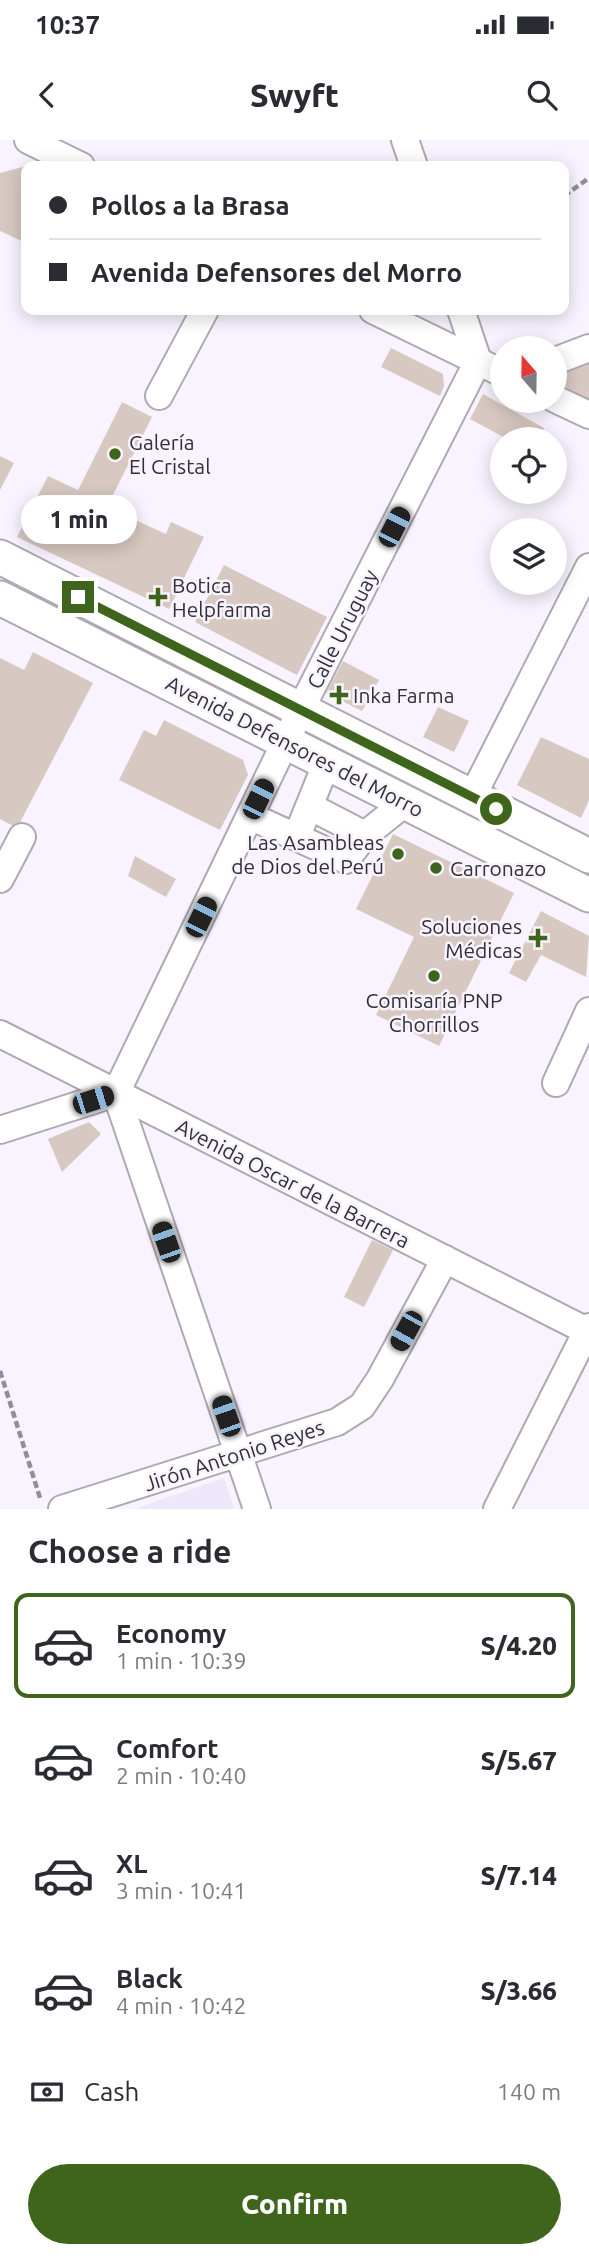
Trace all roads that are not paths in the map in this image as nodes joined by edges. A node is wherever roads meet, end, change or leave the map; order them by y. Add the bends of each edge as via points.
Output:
1 (28, 140) edge
2 (405, 140) edge
3 (71, 161) edge
4 (412, 161) edge
5 (202, 315) edge
6 (383, 315) edge
7 (463, 315) edge
8 (589, 348) edge
9 (567, 356) edge
10 (478, 361) junction
11 (490, 367) edge
12 (159, 396) dead end
13 (567, 404) edge
14 (589, 415) edge
15 (0, 557) edge
16 (589, 568) edge
17 (0, 598) edge
18 (301, 710) junction
19 (286, 742) junction
20 (327, 762) junction
21 (472, 797) junction
22 (406, 802) junction
23 (311, 807) junction
24 (250, 816) junction
25 (365, 835) junction
26 (297, 836) junction
27 (22, 837) dead end
28 (589, 856) edge
29 (0, 879) edge
30 (589, 895) edge
31 (589, 1011) edge
32 (0, 1034) edge
33 (556, 1083) dead end
34 (116, 1093) junction
35 (0, 1130) edge
36 (445, 1259) junction
37 (588, 1329) edge
38 (239, 1454) junction
39 (62, 1509) edge
40 (257, 1509) edge
41 (496, 1509) edge

1 - 3 street
2 - 4 street
5 - 12 street
6 - 10 street
7 - 10 street
8 - 9 street
10 - 11 street
10 - 18 street, Calle Uruguay
13 - 14 street
15 - 18 main road, Avenida Defensores del Morro
16 - 21 street
17 - 19 main road, Avenida Defensores del Morro
18 - 19 street, Calle Uruguay
18 - 21 main road, Avenida Defensores del Morro
19 - 20 main road, Avenida Defensores del Morro
19 - 24 street, Calle Uruguay
20 - 22 main road, Avenida Defensores del Morro
20 - 23 street
21 - 28 main road, Avenida Defensores del Morro
22 - 25 street
22 - 30 main road, Avenida Defensores del Morro
23 - 25 street
23 - 26 street
24 - 26 street
24 - 34 street, Calle Uruguay
25 - 26 street via 346,860
27 - 29 street
31 - 33 street
32 - 34 street, Avenida Oscar de la Barrera
34 - 35 street
34 - 36 street, Avenida Oscar de la Barrera
34 - 38 street
36 - 37 street, Avenida Oscar de la Barrera
36 - 38 street, Jirón Antonio Reyes via 362,1406 337,1422
37 - 41 street
38 - 39 street, Jirón Antonio Reyes
38 - 40 street

